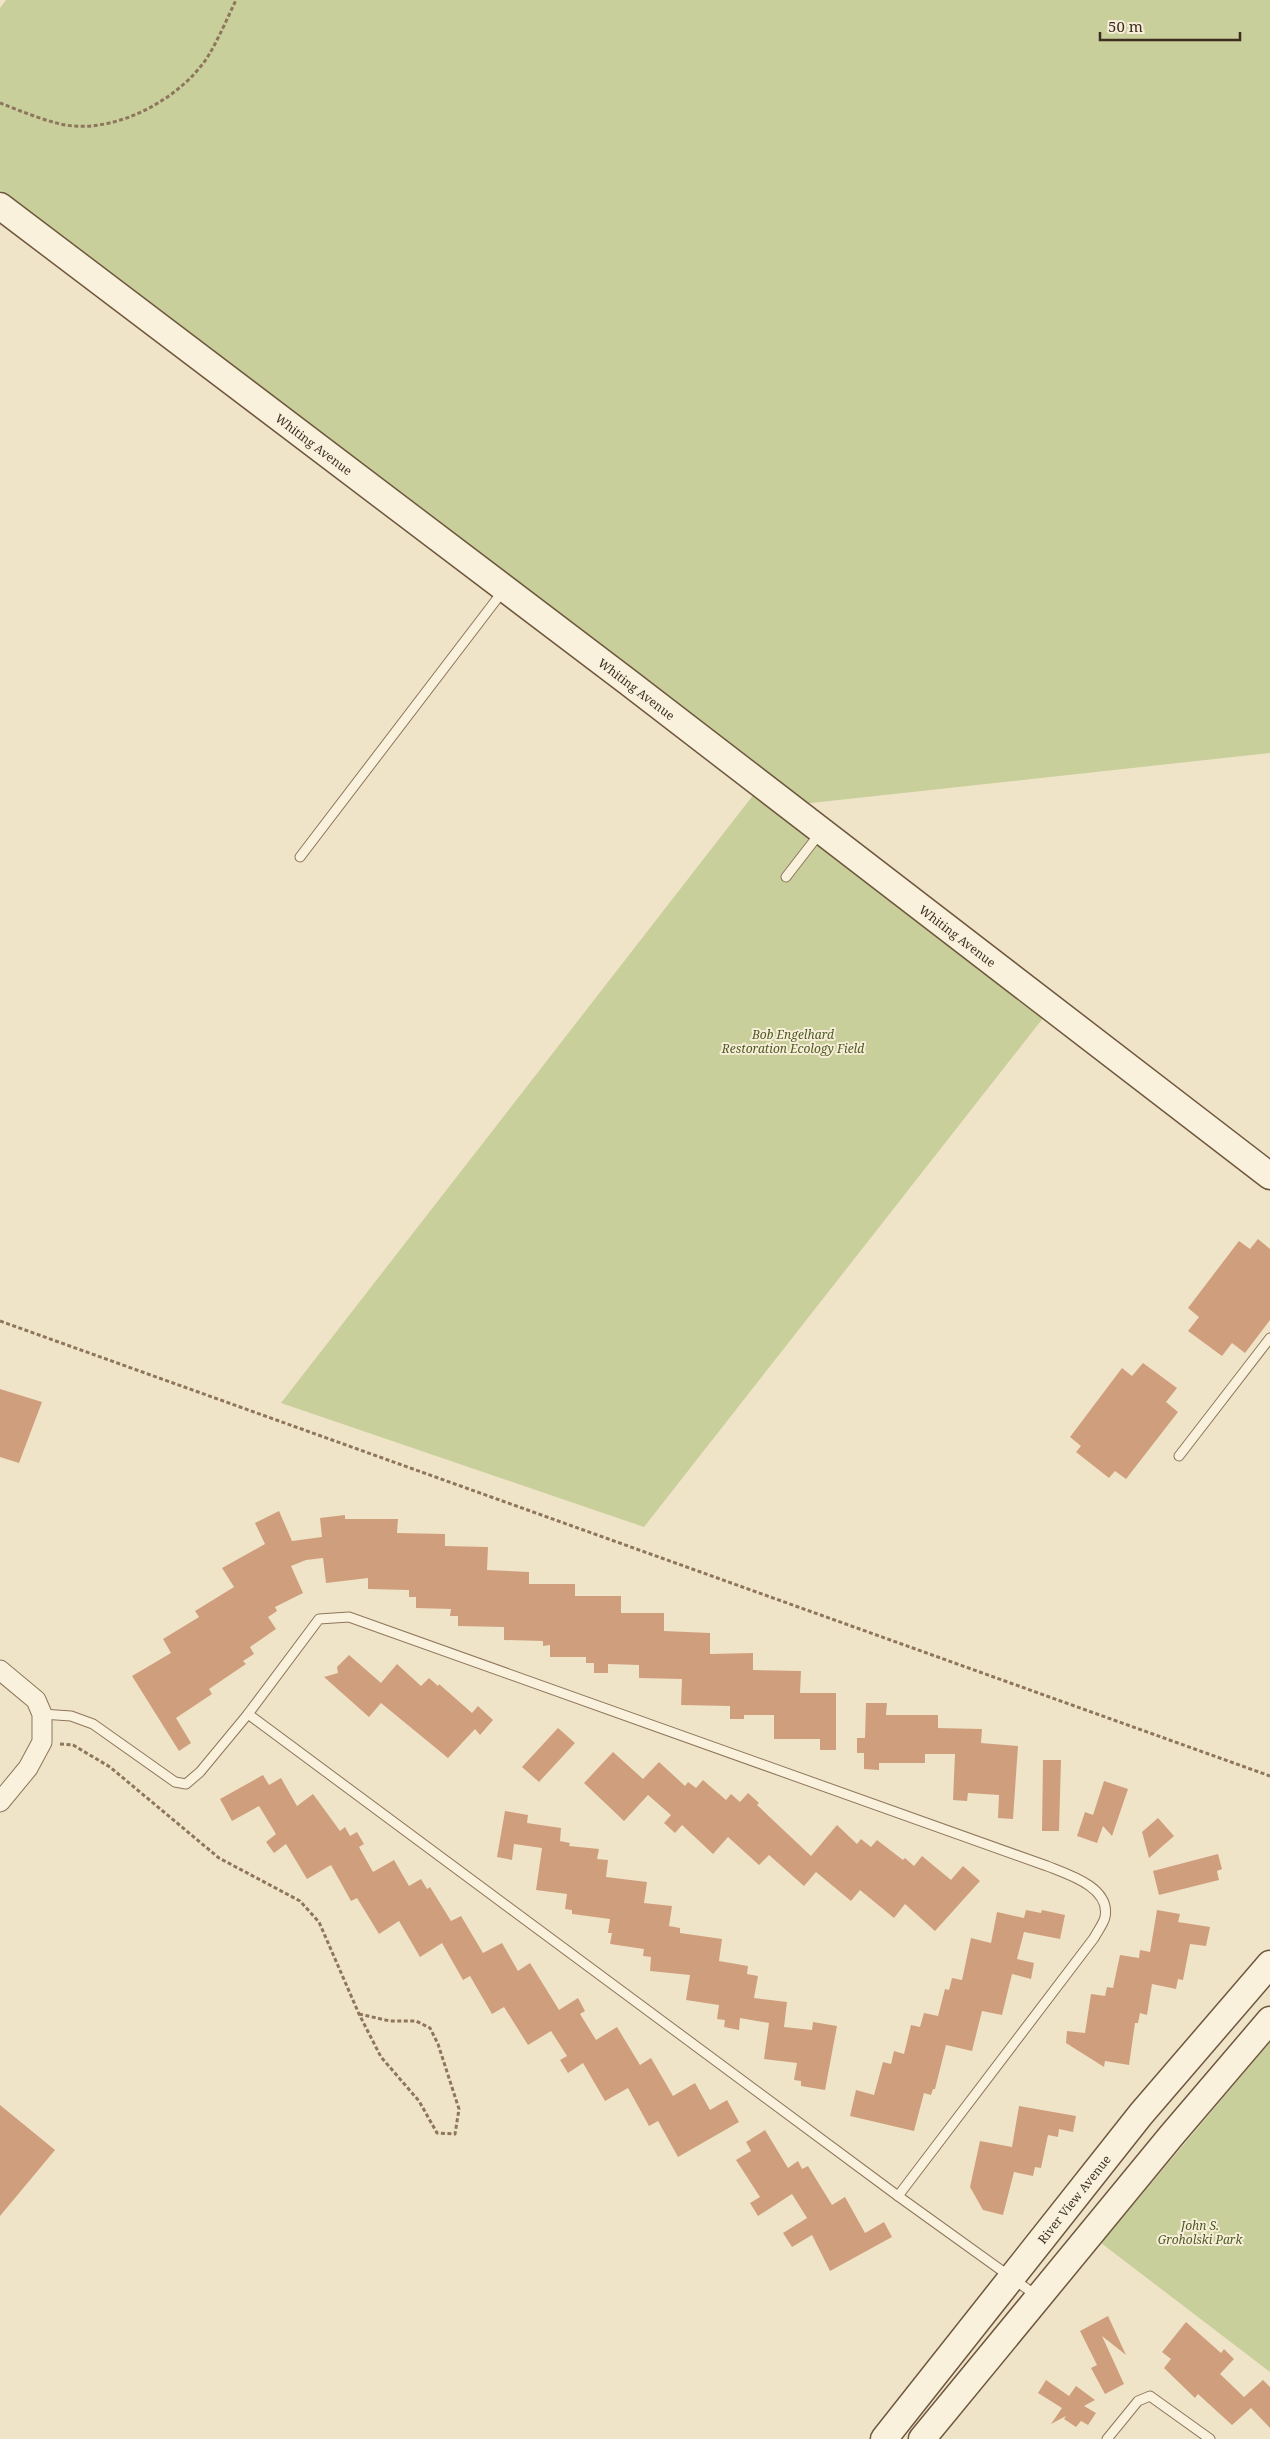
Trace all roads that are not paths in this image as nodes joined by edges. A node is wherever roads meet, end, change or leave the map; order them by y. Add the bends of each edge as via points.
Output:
1 (0, 206) edge
2 (505, 589) junction
3 (822, 831) junction
4 (300, 857) dead end
5 (786, 877) dead end
6 (1270, 1176) edge
7 (1270, 1338) edge
8 (1179, 1456) dead end
9 (0, 1670) edge
10 (42, 1714) junction
11 (248, 1714) junction
12 (0, 1802) edge
13 (1270, 1964) edge
14 (1270, 2020) edge
15 (898, 2196) junction
16 (1010, 2278) junction
17 (1039, 2297) junction
18 (884, 2439) edge
19 (922, 2439) edge
20 (1107, 2439) edge
21 (1210, 2439) edge

1 - 2 street, Whiting Avenue
2 - 3 street, Whiting Avenue
2 - 4 lane
3 - 5 lane
3 - 6 street, Whiting Avenue
7 - 8 lane
9 - 10 street via 36,1700
10 - 11 lane via 71,1716 93,1724 175,1782 186,1784 200,1772
10 - 12 street via 42,1742 28,1768
11 - 15 lane
11 - 15 lane via 319,1619 349,1617 1087,1882 1102,1899 1106,1916 1094,1938
13 - 16 street, River View Avenue via 1141,2114
14 - 17 street
15 - 16 lane
16 - 17 lane
16 - 18 street, River View Avenue
17 - 19 street
20 - 21 lane via 1138,2401 1150,2396

